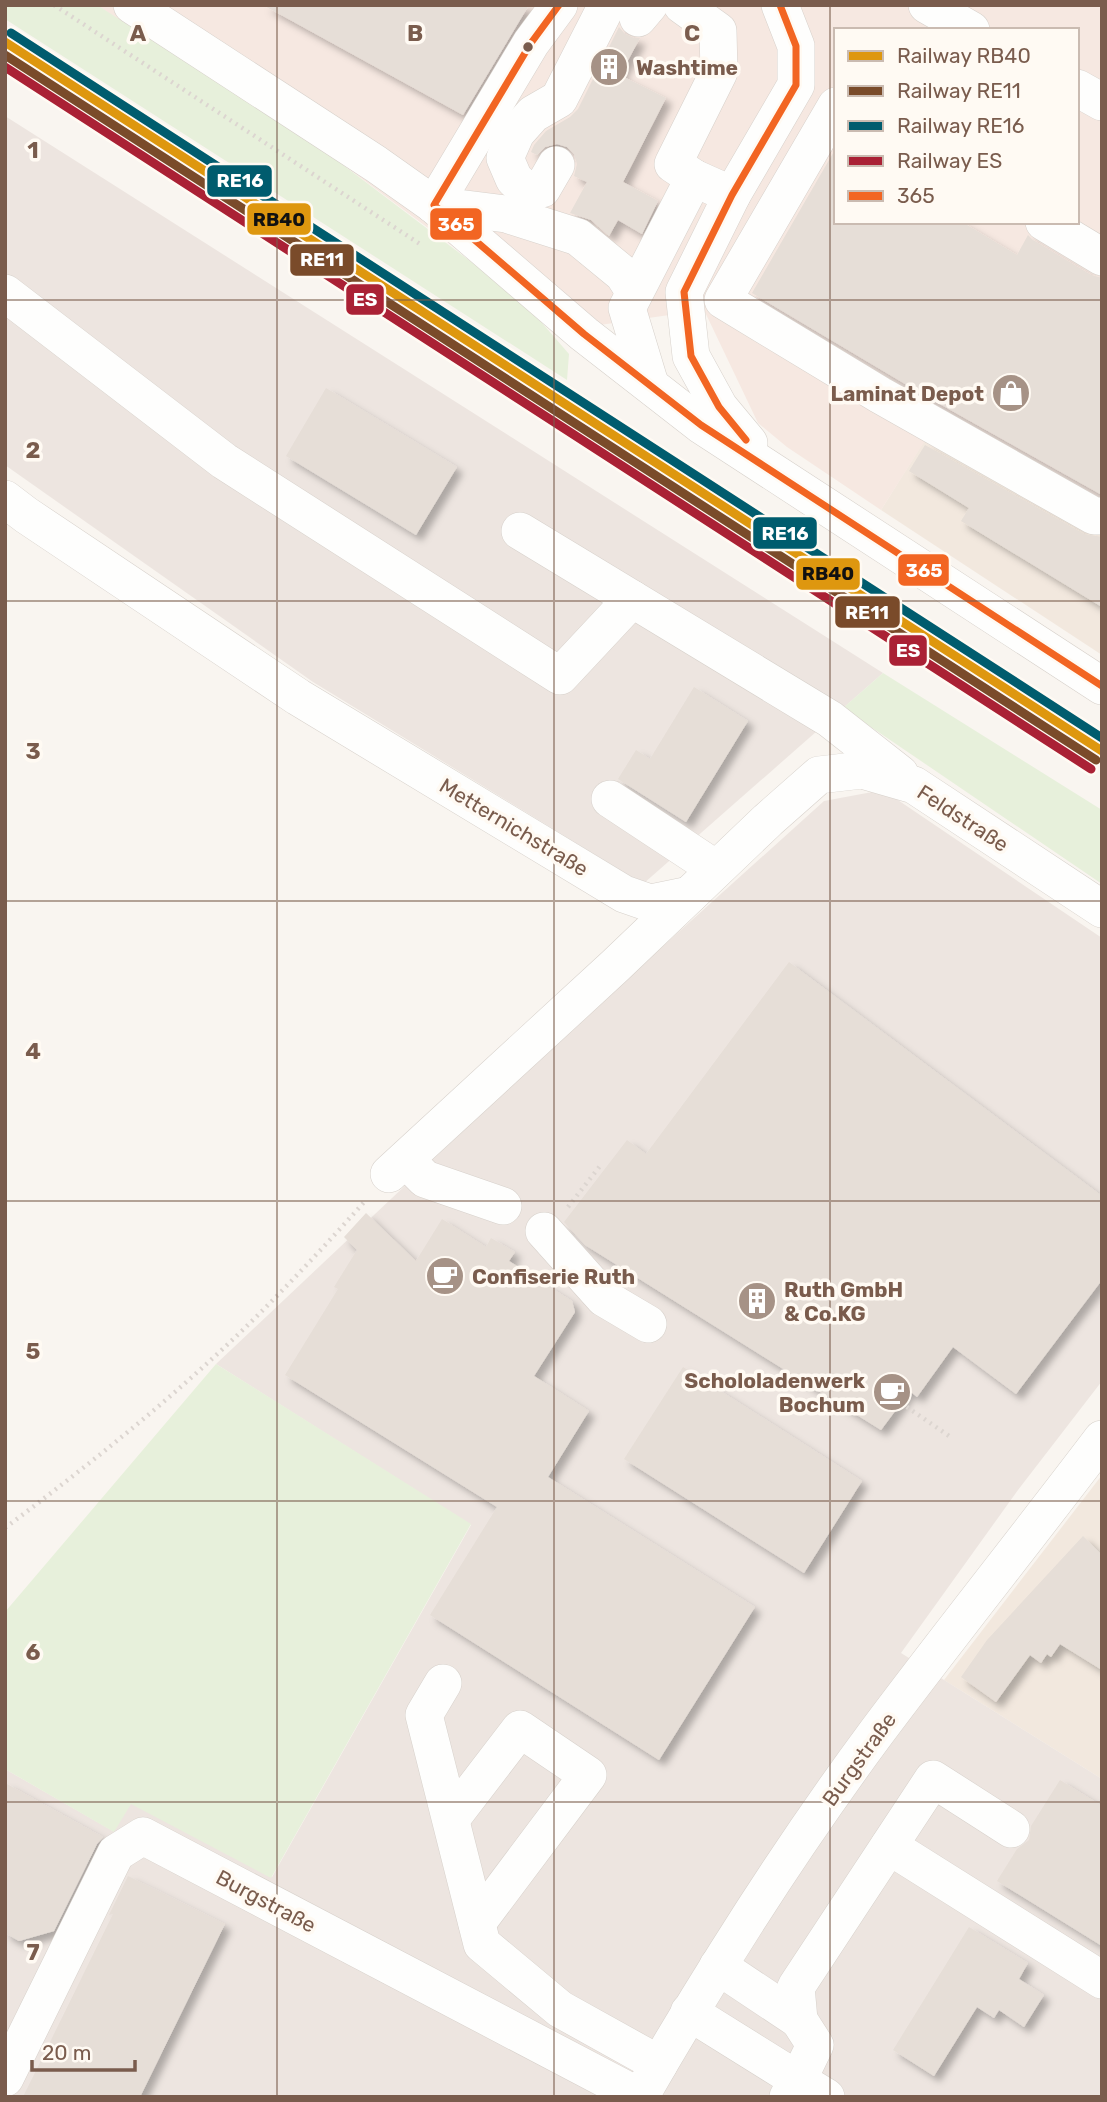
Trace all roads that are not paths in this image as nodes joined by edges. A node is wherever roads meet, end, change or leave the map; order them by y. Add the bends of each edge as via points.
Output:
1 (132, 5) edge
2 (559, 5) edge
3 (682, 5) edge
4 (780, 5) edge
5 (927, 5) edge
6 (631, 10) edge
7 (967, 28) edge
8 (1079, 89) edge
9 (1102, 102) edge
10 (834, 109) edge
11 (556, 165) dead end
12 (694, 178) junction
13 (732, 195) junction
14 (434, 205) junction
15 (1047, 224) edge
16 (1102, 257) edge
17 (641, 278) junction
18 (5, 293) edge
19 (674, 302) junction
20 (633, 331) junction
21 (584, 334) junction
22 (650, 384) junction
23 (772, 471) junction
24 (5, 499) edge
25 (1102, 516) edge
26 (520, 531) dead end
27 (632, 599) junction
28 (1102, 687) edge
29 (914, 785) junction
30 (610, 799) dead end
31 (716, 869) junction
32 (689, 895) junction
33 (1102, 909) edge
34 (503, 1206) dead end
35 (544, 1231) dead end
36 (648, 1324) dead end
37 (1096, 1457) edge
38 (443, 1683) dead end
39 (451, 1819) junction
40 (1011, 1829) dead end
41 (889, 1846) junction
42 (477, 1923) junction
43 (718, 1966) junction
44 (1102, 1980) edge
45 (690, 2012) junction
46 (799, 2020) junction
47 (659, 2064) junction
48 (5, 2078) edge
49 (804, 2091) edge
50 (640, 2097) edge

1 - 14 street
2 - 14 street via 531,43
3 - 12 street via 718,31 719,72 673,164
4 - 13 street via 796,46 796,85
5 - 7 street
6 - 11 street via 559,99 533,114 516,133 505,158 514,179 526,190 542,189
8 - 9 street
10 - 25 street via 723,300 880,395 1094,516
12 - 13 street
12 - 17 street
13 - 19 street
14 - 17 street via 506,214 578,237 623,274
14 - 21 street
15 - 16 street
17 - 19 street
17 - 20 street via 626,307
18 - 27 street via 224,461 560,676
19 - 20 street via 655,321
19 - 23 street via 691,356 719,407
20 - 21 street via 612,340
20 - 22 street
21 - 22 street
22 - 23 street via 701,425
23 - 28 street
24 - 32 street, Metternichstraße via 298,697 624,894 650,903
26 - 27 street
27 - 29 street via 830,719
29 - 31 street, Feldstraße via 862,769 819,775
29 - 33 street, Feldstraße
30 - 31 street
31 - 32 street, Feldstraße
32 - 34 street via 397,1167
35 - 36 street via 604,1298
37 - 43 street, Burgstraße via 876,1734
38 - 39 street via 425,1715
39 - 42 street
39 - 42 street via 520,1729 588,1774
40 - 41 street via 933,1779
41 - 44 street
41 - 46 street via 796,1987
42 - 47 street via 482,1944 560,2009
43 - 45 street, Burgstraße
43 - 46 street
45 - 47 street, Burgstraße
45 - 49 street
46 - 49 street via 815,2045
47 - 50 street, Burgstraße
48 - 50 street, Burgstraße via 116,1853 143,1836

